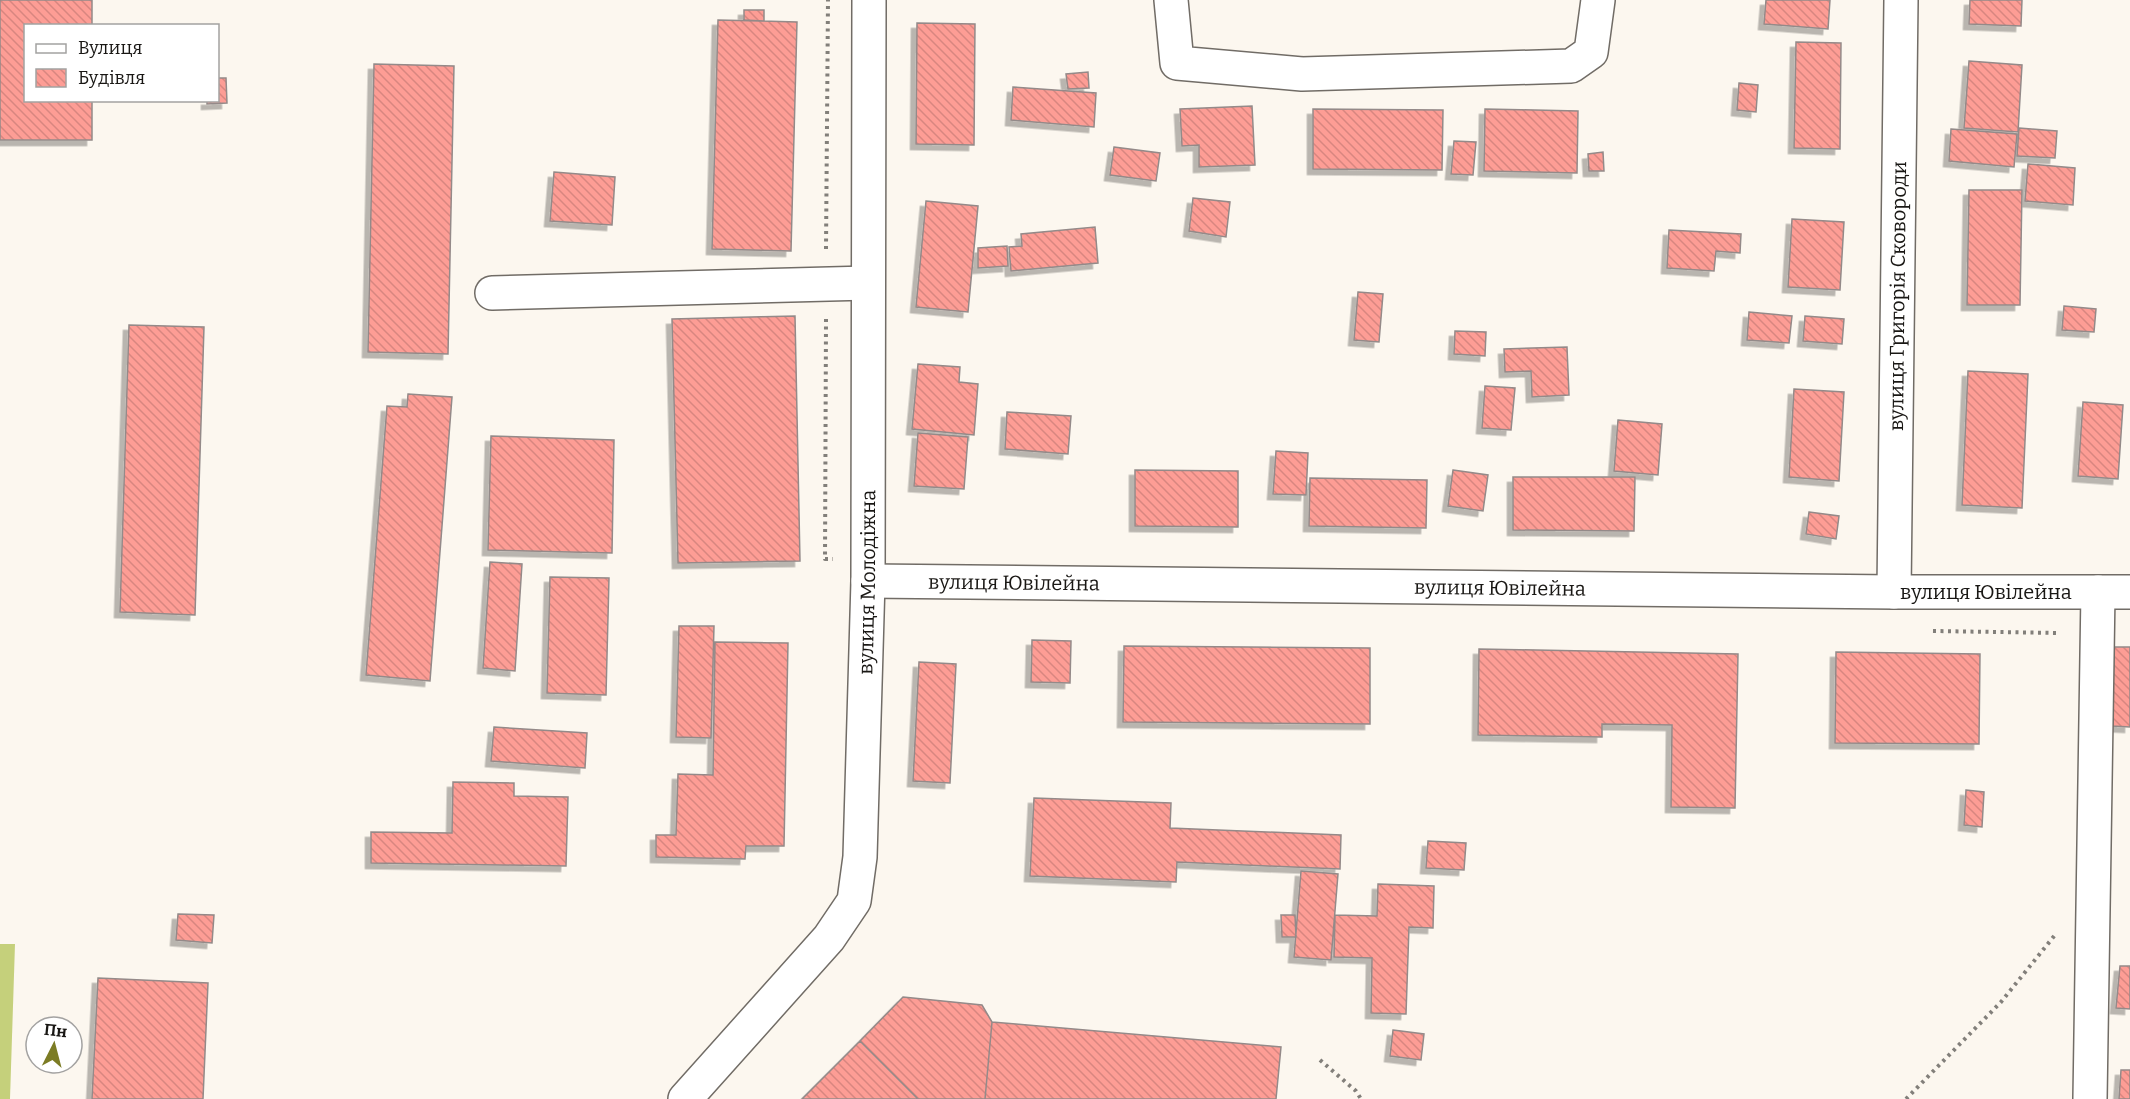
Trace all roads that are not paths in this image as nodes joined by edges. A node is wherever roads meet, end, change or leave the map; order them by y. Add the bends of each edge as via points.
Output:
1 (869, 0) edge
2 (1171, 0) edge
3 (1598, 0) edge
4 (1900, 0) edge
5 (868, 283) junction
6 (492, 293) dead end
7 (868, 570) junction
8 (1894, 592) junction
9 (2098, 592) junction
10 (2130, 592) edge
11 (685, 1099) edge
12 (2090, 1099) edge

1 - 5 street, вулиця Молодіжна
2 - 3 street via 1177,63 1302,74 1571,66 1591,52
4 - 8 street, вулиця Григорія Сковороди
5 - 6 street
5 - 7 street, вулиця Молодіжна
7 - 8 street, вулиця Ювілейна
7 - 11 street, вулиця Молодіжна via 860,857 854,901 829,938
8 - 9 street, вулиця Ювілейна
9 - 10 street, вулиця Ювілейна
9 - 12 street

